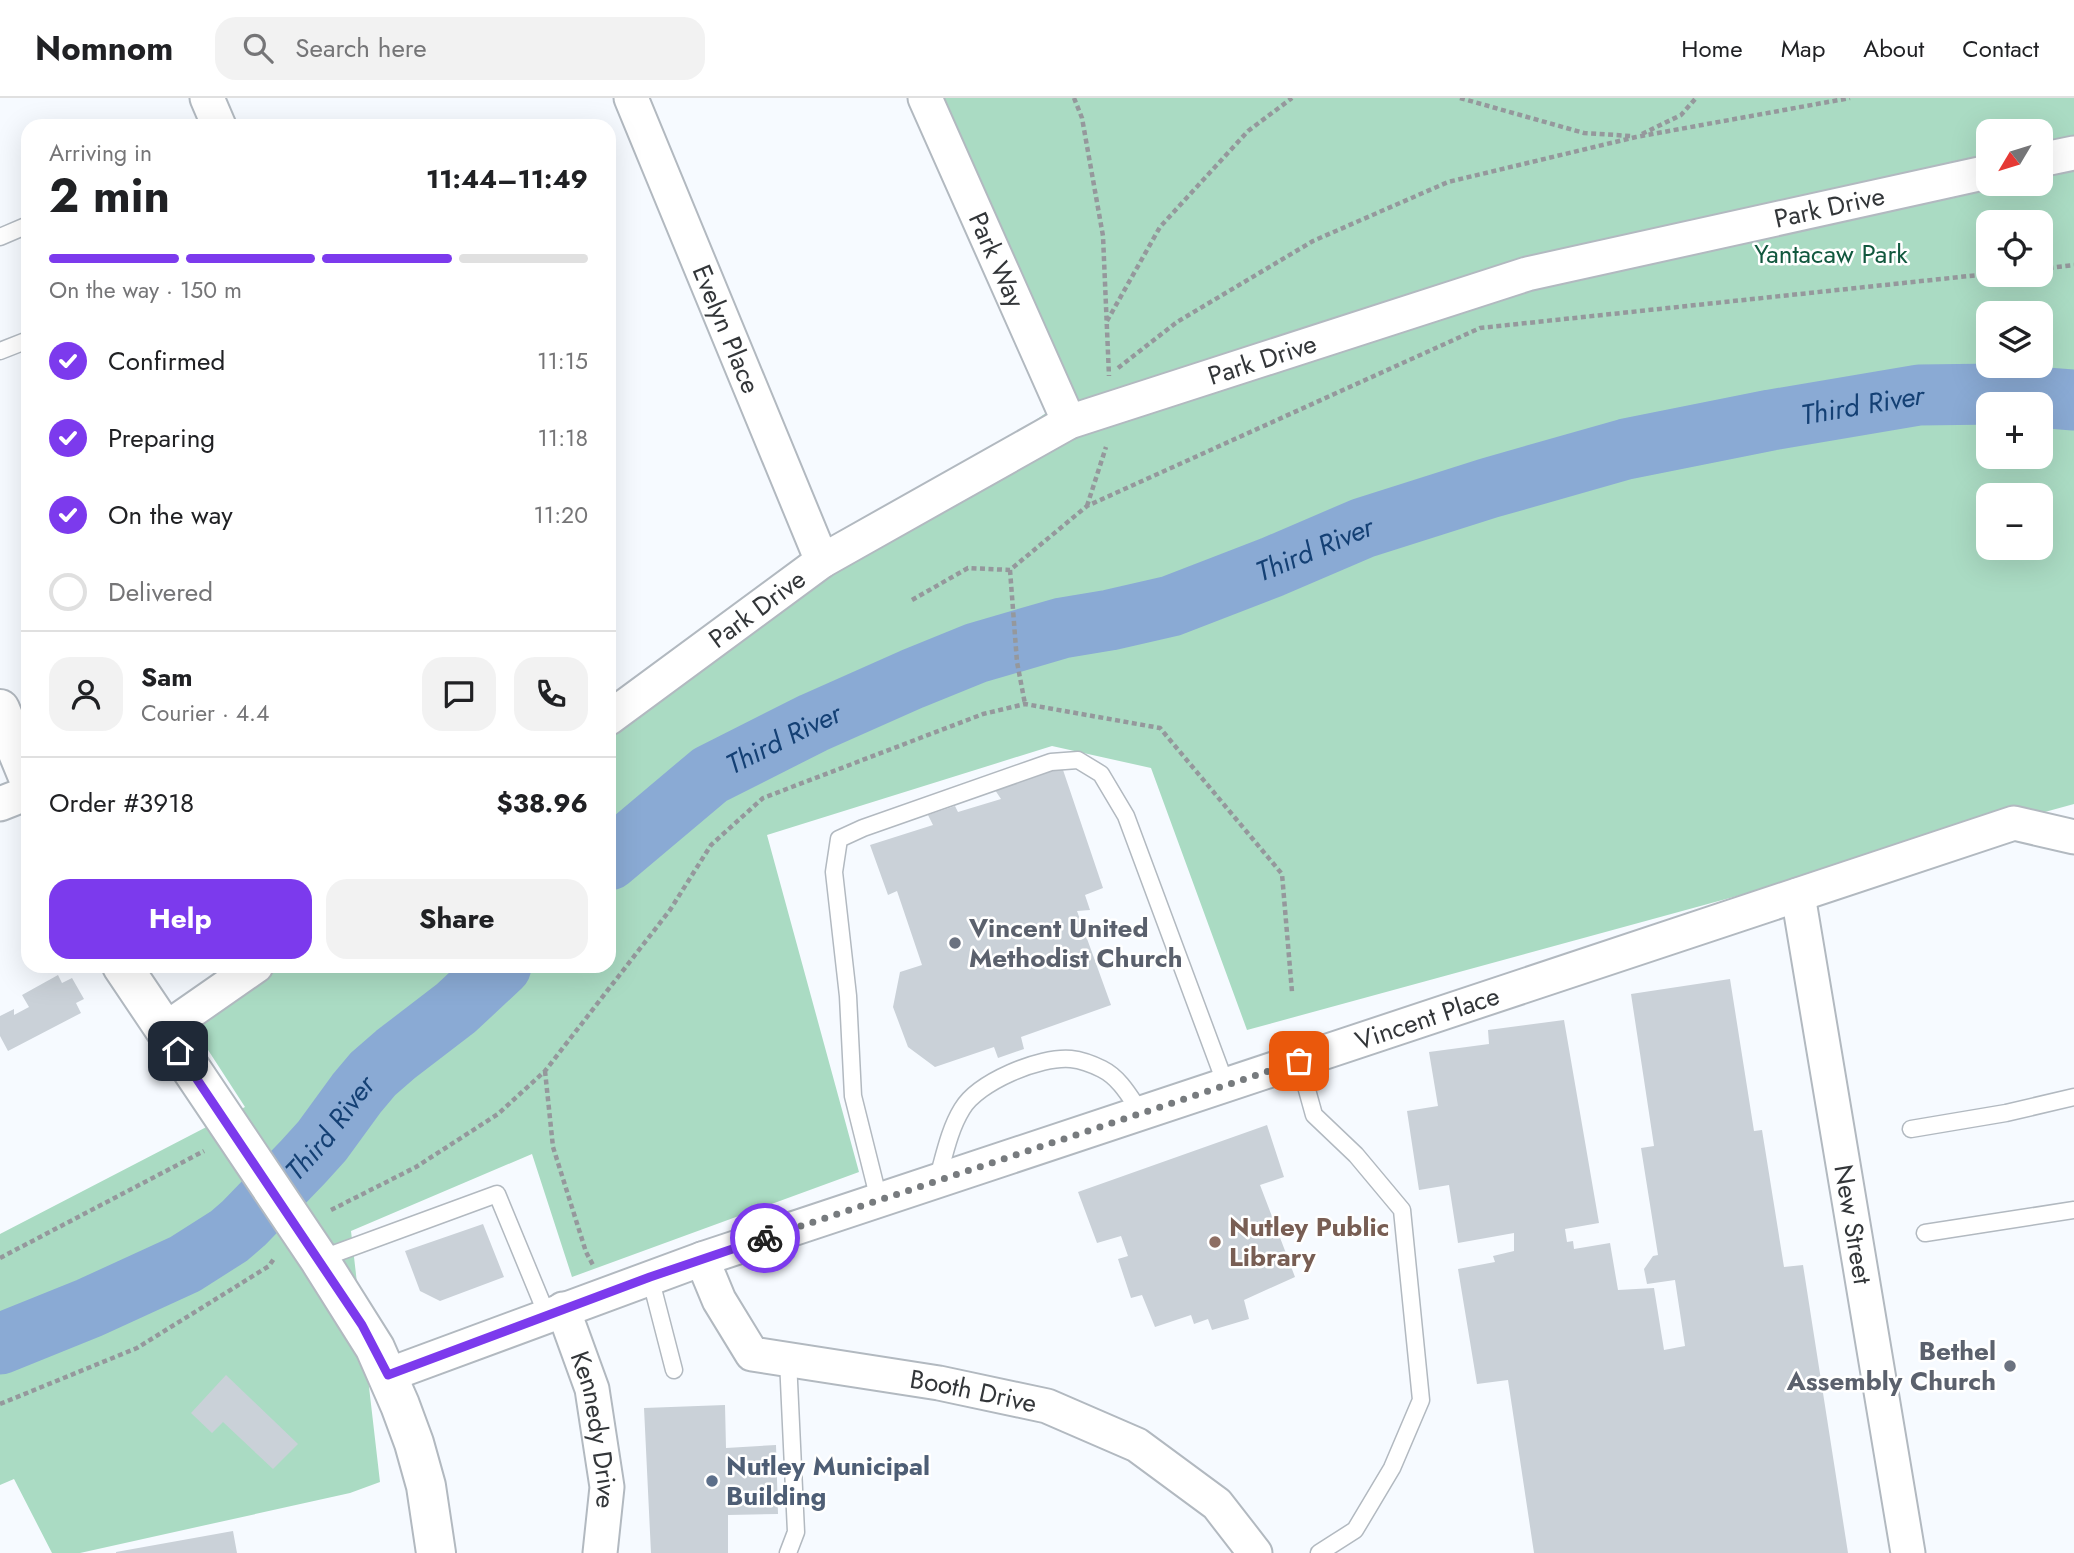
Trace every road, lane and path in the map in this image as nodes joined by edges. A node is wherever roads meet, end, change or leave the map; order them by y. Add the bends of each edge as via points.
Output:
1 (207, 98) edge
2 (631, 98) edge
3 (925, 98) edge
4 (1074, 98) edge
5 (1292, 98) edge
6 (1460, 98) edge
7 (1696, 98) edge
8 (1850, 98) edge
9 (216, 119) edge
10 (1636, 137) junction
11 (2074, 153) edge
12 (2053, 157) edge
13 (1976, 175) edge
14 (21, 228) edge
15 (0, 237) edge
16 (2074, 265) edge
17 (2053, 267) edge
18 (1976, 275) edge
19 (1107, 322) junction
20 (21, 343) edge
21 (0, 351) edge
22 (1109, 376) junction
23 (1110, 408) junction
24 (1069, 422) junction
25 (1087, 506) junction
26 (822, 561) junction
27 (1010, 570) junction
28 (912, 600) dead end
29 (1025, 704) junction
30 (0, 709) edge
31 (616, 713) edge
32 (21, 760) edge
33 (21, 796) edge
34 (0, 804) edge
35 (2074, 837) edge
36 (1798, 895) junction
37 (127, 973) edge
38 (247, 973) edge
39 (1292, 992) dead end
40 (164, 1030) junction
41 (1299, 1061) junction
42 (545, 1070) junction
43 (1226, 1085) junction
44 (2074, 1097) edge
45 (1141, 1113) junction
46 (1911, 1129) dead end
47 (245, 1150) junction
48 (937, 1181) junction
49 (879, 1200) junction
50 (2074, 1210) edge
51 (297, 1227) junction
52 (1925, 1233) dead end
53 (0, 1258) edge
54 (319, 1259) junction
55 (702, 1259) junction
56 (650, 1277) junction
57 (607, 1293) junction
58 (555, 1312) junction
59 (788, 1360) junction
60 (674, 1370) dead end
61 (388, 1375) junction
62 (0, 1404) edge
63 (436, 1553) edge
64 (600, 1553) edge
65 (788, 1553) edge
66 (1255, 1553) edge
67 (1319, 1553) edge
68 (1908, 1553) edge

1 - 9 street
2 - 26 street, Evelyn Place
3 - 24 street, Park Way
4 - 19 path via 1082,118 1103,236
5 - 19 path via 1248,131 1160,227
6 - 10 path via 1584,133
7 - 10 path via 1681,115
8 - 10 path
10 - 22 path via 1448,182 1313,241 1177,323
11 - 12 street
13 - 23 street, Park Drive via 1527,274
14 - 15 lane
16 - 17 path
18 - 25 path via 1480,328
19 - 22 path
20 - 21 lane
22 - 23 path
23 - 24 street, Park Drive
23 - 25 path via 1111,430
24 - 26 street, Park Drive
25 - 27 path
26 - 31 street, Park Drive
27 - 28 path via 968,568
27 - 29 path
29 - 39 path via 1160,728 1282,874
29 - 42 path via 983,715 763,798 711,845 670,910
30 - 32 street
33 - 34 street
35 - 36 street, Vincent Place via 2014,824
36 - 41 street, Vincent Place
36 - 68 street, New Street
37 - 40 street
38 - 40 street
40 - 47 street
41 - 43 street, Vincent Place
41 - 67 lane via 1314,1115 1356,1155 1402,1210 1421,1400 1392,1468 1355,1530
42 - 51 path via 498,1114 416,1167
42 - 57 path via 553,1147 586,1252
43 - 45 street, Vincent Place
43 - 49 lane via 1126,816 1101,774 1078,760 1051,762 839,839 834,872 853,1096
44 - 46 lane
45 - 48 street, Vincent Place
45 - 48 lane via 1122,1084 1103,1069 1071,1059 1044,1062 982,1088 963,1108
47 - 51 street
47 - 53 path
48 - 49 street, Vincent Place
49 - 55 street, Vincent Place
50 - 52 lane
51 - 54 street
51 - 62 path via 269,1266 137,1348
54 - 58 lane via 497,1194
54 - 61 street
55 - 56 street, Vincent Place
55 - 59 street, Booth Drive via 719,1300 752,1354
56 - 57 street, Vincent Place
56 - 60 lane
57 - 58 street, Vincent Place
58 - 61 street, Vincent Place
58 - 64 street, Kennedy Drive via 592,1390 607,1487
59 - 65 lane via 796,1532
59 - 66 street, Booth Drive via 939,1383 1047,1406 1138,1445 1217,1504
61 - 63 street via 426,1486

